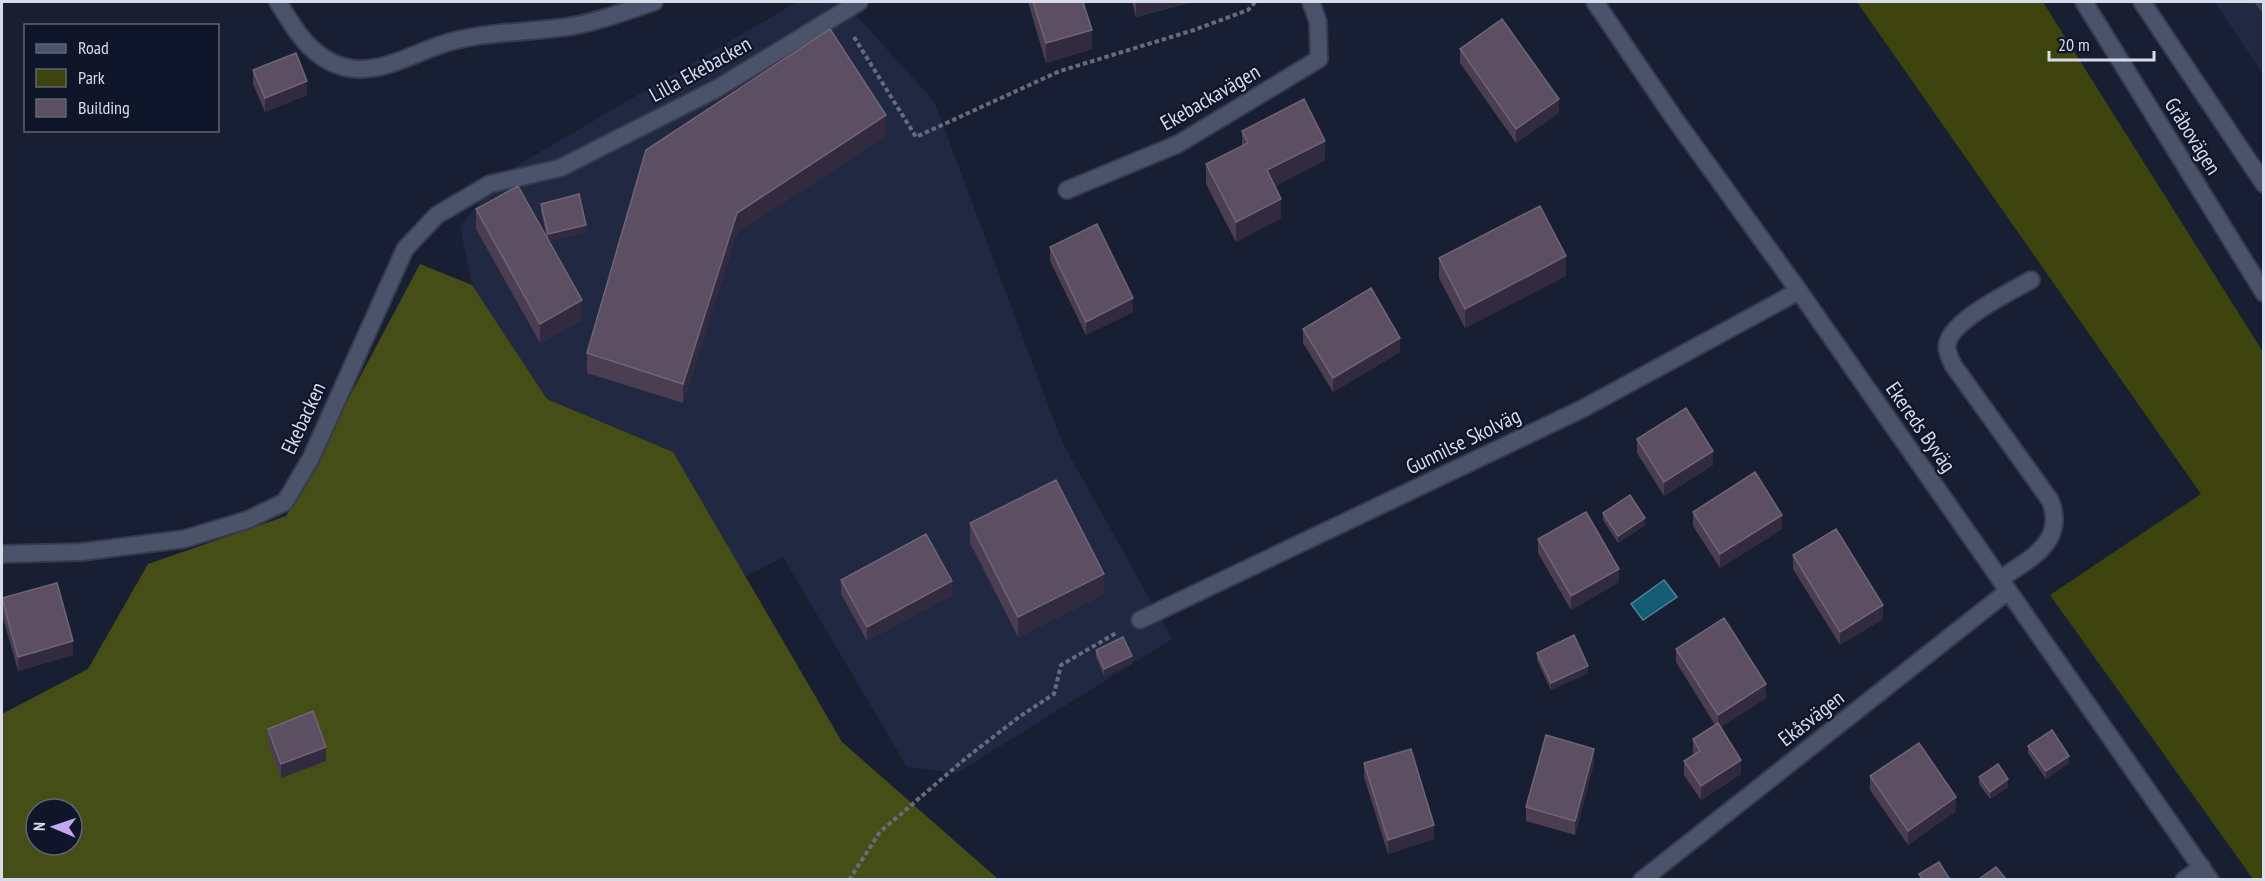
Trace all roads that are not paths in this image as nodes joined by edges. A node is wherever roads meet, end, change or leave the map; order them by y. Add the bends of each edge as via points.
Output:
1 (278, 2) edge
2 (654, 2) edge
3 (859, 2) edge
4 (1311, 2) edge
5 (1595, 2) edge
6 (2084, 2) edge
7 (2142, 2) edge
8 (560, 168) joint
9 (2264, 184) edge
10 (1067, 190) dead end
11 (2031, 280) dead end
12 (1799, 291) junction
13 (2264, 293) edge
14 (2, 554) edge
15 (2004, 585) junction
16 (1140, 620) road end
17 (2206, 873) edge
18 (1642, 879) edge
19 (2184, 879) edge

1 - 2 street via 298,34 324,60 365,70 443,44 492,33 567,27
3 - 8 street, Lilla Ekebacken via 718,88
4 - 10 street, Ekebackavägen via 1318,22 1319,59 1178,144
5 - 12 street, Ekereds Byväg
6 - 13 street, Gråbovägen
7 - 9 street, Gråbovägen
8 - 14 street, Ekebacken via 490,184 437,215 405,249 311,458 285,502 247,520 184,538 81,552
11 - 15 street, Ekåsvägen via 1959,324 1950,335 1947,348 1953,365 2050,500 2056,514 2053,535
12 - 15 street, Ekereds Byväg
12 - 16 street, Gunnilse Skolväg via 1582,409
15 - 17 street, Ekereds Byväg
15 - 18 street, Ekåsvägen
17 - 19 street

